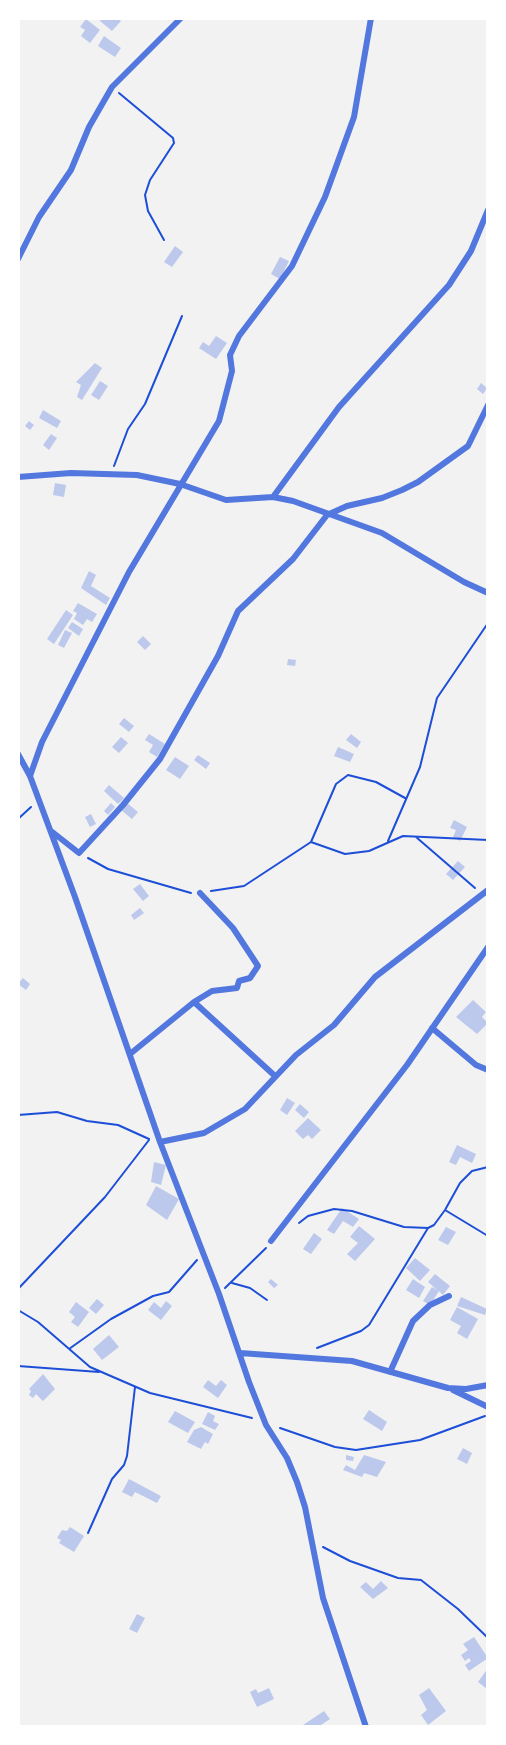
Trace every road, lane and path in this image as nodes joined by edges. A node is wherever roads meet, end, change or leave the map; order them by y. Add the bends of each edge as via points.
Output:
1 (181, 18) edge
2 (371, 18) edge
3 (112, 87) junction
4 (488, 210) edge
5 (164, 240) dead end
6 (18, 259) edge
7 (182, 316) dead end
8 (488, 405) edge
9 (110, 475) junction
10 (18, 477) edge
11 (180, 484) junction
12 (273, 497) junction
13 (327, 515) junction
14 (488, 593) edge
15 (488, 622) edge
16 (18, 754) edge
17 (30, 776) junction
18 (405, 798) junction
19 (38, 801) junction
20 (18, 819) edge
21 (50, 831) junction
22 (416, 837) junction
23 (488, 840) edge
24 (388, 841) junction
25 (311, 842) junction
26 (79, 853) junction
27 (485, 892) edge
28 (200, 893) junction
29 (488, 947) edge
30 (194, 1002) junction
31 (432, 1028) junction
32 (130, 1054) junction
33 (488, 1070) edge
34 (275, 1076) junction
35 (18, 1115) edge
36 (160, 1142) junction
37 (488, 1167) edge
38 (445, 1210) junction
39 (294, 1226) dead end
40 (428, 1228) junction
41 (488, 1236) edge
42 (271, 1241) joint
43 (202, 1253) junction
44 (232, 1283) junction
45 (18, 1289) edge
46 (219, 1294) junction
47 (448, 1296) dead end
48 (267, 1300) dead end
49 (18, 1310) edge
50 (316, 1348) dead end
51 (69, 1349) junction
52 (240, 1353) junction
53 (18, 1365) edge
54 (102, 1372) junction
55 (390, 1372) junction
56 (488, 1385) edge
57 (135, 1387) junction
58 (448, 1388) junction
59 (488, 1407) edge
60 (488, 1415) edge
61 (265, 1422) junction
62 (88, 1533) dead end
63 (312, 1543) junction
64 (488, 1638) edge
65 (366, 1727) edge

1 - 3 street
2 - 11 street via 354,117 325,197 292,266 238,336 230,355 232,371 219,421
3 - 5 path via 174,143 145,195 148,211
3 - 6 street via 89,126 71,170 39,217
4 - 12 street via 471,251 449,285 339,407
7 - 9 path
8 - 13 street via 468,446 418,482
9 - 10 street
9 - 11 street via 137,475
11 - 12 street via 226,500
11 - 17 street via 129,572 42,742
12 - 13 street
13 - 14 street via 382,533
13 - 26 street via 293,559 238,611 218,656 160,759
15 - 18 path via 437,698 420,766
16 - 17 street
17 - 19 street
18 - 24 path
18 - 25 path via 376,782 348,775 336,784
19 - 20 path
19 - 21 street
21 - 26 street
21 - 32 street
22 - 23 path
22 - 24 path
22 - 27 path
24 - 25 path via 369,851 345,854
25 - 28 path via 244,886
26 - 28 path via 108,869
27 - 34 street via 375,977 334,1025
28 - 30 street via 233,928 258,966 237,987 212,991
29 - 31 street
30 - 32 street
30 - 34 street
31 - 33 street via 476,1065
31 - 42 street
32 - 36 street
34 - 36 street via 245,1109 218,1125 186,1138
35 - 45 path via 57,1112 118,1125 149,1139 105,1197
36 - 43 street
37 - 38 path via 472,1171 460,1183
38 - 40 path
38 - 41 path
39 - 40 path via 308,1216 334,1209 404,1227
40 - 50 path via 369,1325
42 - 44 path
43 - 46 street
43 - 51 path via 170,1292 153,1296 111,1319
44 - 46 path
44 - 48 path via 250,1288
46 - 52 street
47 - 55 street via 430,1305 413,1321
49 - 51 path
51 - 54 path
52 - 55 street via 352,1361
52 - 61 street
53 - 54 path
54 - 57 path
55 - 58 street
56 - 58 street
57 - 61 path
57 - 62 path via 127,1456
58 - 59 street
60 - 61 path via 420,1440 356,1450 335,1447
61 - 63 street via 297,1482
63 - 64 path via 398,1578 421,1580
63 - 65 street via 323,1598

